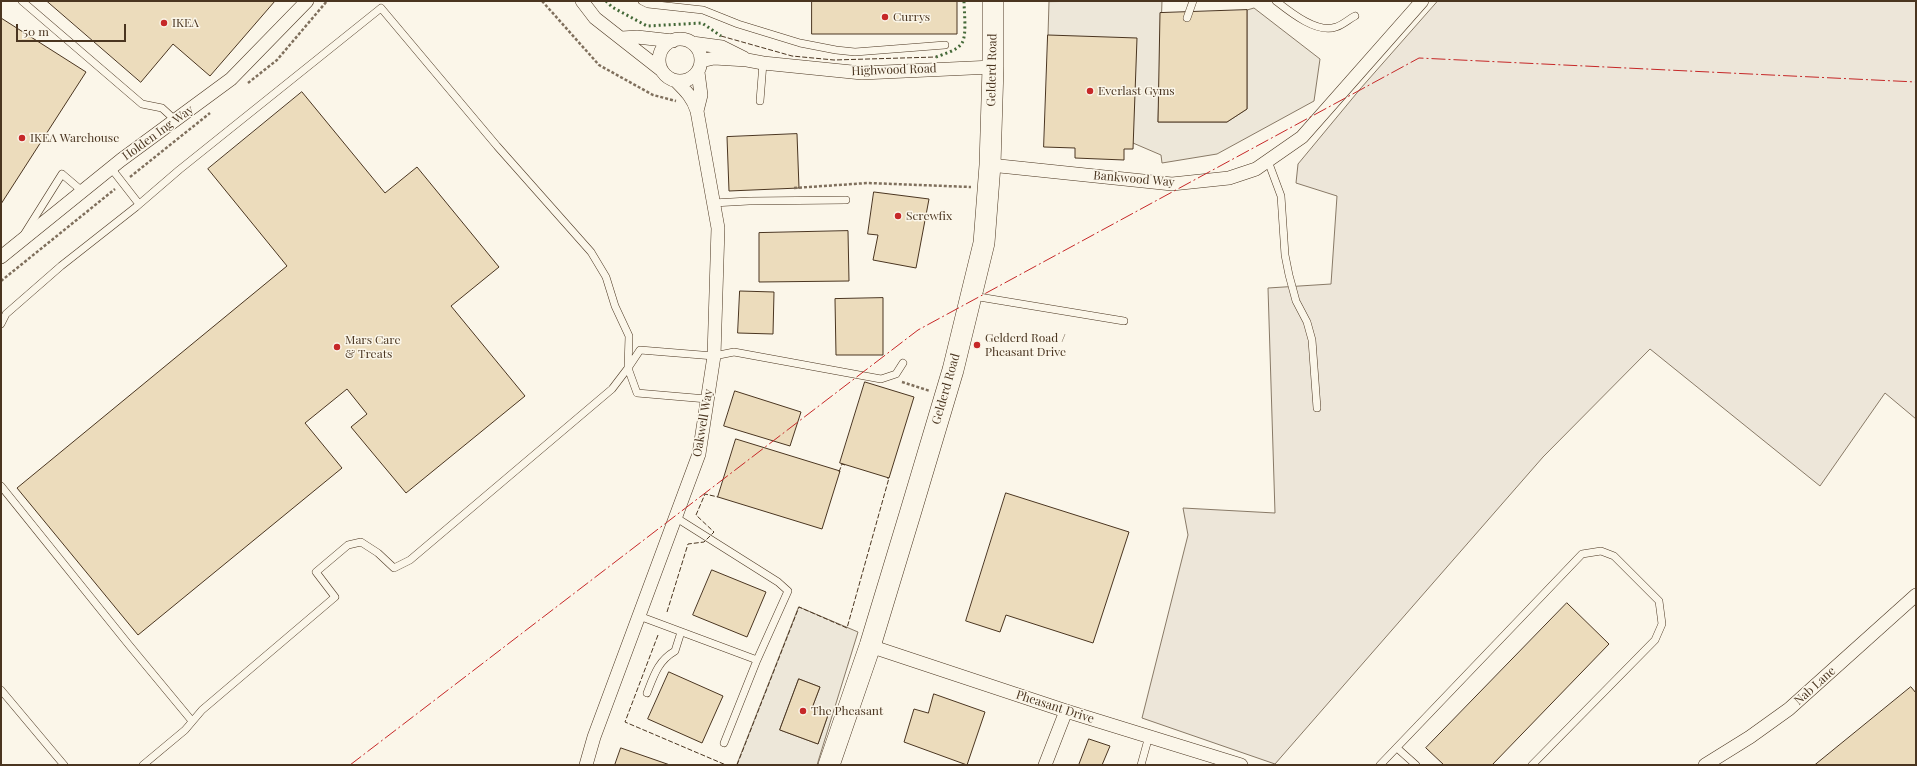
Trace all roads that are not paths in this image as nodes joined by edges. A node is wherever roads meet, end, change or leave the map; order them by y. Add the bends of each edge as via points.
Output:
1 (22, 1) edge
2 (307, 1) edge
3 (582, 1) edge
4 (642, 1) edge
5 (993, 1) edge
6 (1193, 1) edge
7 (1276, 1) edge
8 (1422, 1) edge
9 (1355, 16) dead end
10 (1187, 18) dead end
11 (622, 38) junction
12 (672, 40) junction
13 (692, 43) junction
14 (945, 46) dead end
15 (747, 60) junction
16 (764, 63) junction
17 (699, 66) junction
18 (993, 67) junction
19 (660, 69) junction
20 (676, 81) junction
21 (760, 101) dead end
22 (697, 111) junction
23 (175, 120) junction
24 (1268, 161) junction
25 (990, 165) junction
26 (111, 168) junction
27 (82, 191) junction
28 (846, 200) dead end
29 (714, 203) junction
30 (139, 204) junction
31 (20, 242) junction
32 (1, 257) edge
33 (971, 296) junction
34 (1124, 321) dead end
35 (1, 324) edge
36 (714, 356) junction
37 (903, 363) dead end
38 (628, 368) junction
39 (708, 399) junction
40 (1318, 408) dead end
41 (1, 486) edge
42 (675, 518) junction
43 (1916, 595) edge
44 (639, 616) junction
45 (681, 632) junction
46 (870, 646) junction
47 (757, 660) junction
48 (1, 690) edge
49 (647, 693) dead end
50 (1066, 711) junction
51 (192, 721) junction
52 (1149, 736) junction
53 (724, 743) dead end
54 (1397, 748) junction
55 (64, 765) edge
56 (143, 765) edge
57 (586, 765) edge
58 (829, 765) edge
59 (1046, 765) edge
60 (1141, 765) edge
61 (1238, 765) edge
62 (1380, 765) edge
63 (1416, 765) edge
64 (1532, 765) edge
65 (1705, 765) edge

1 - 23 lane via 142,104 162,108
2 - 23 street, Holden Ing Way via 231,79
3 - 11 street via 596,18
4 - 14 lane via 648,4 703,10 800,44 836,50 855,52
5 - 18 main road, Gelderd Road
6 - 10 lane
7 - 9 lane via 1292,14 1315,26 1335,27
8 - 24 street, Bankwood Way via 1302,137
11 - 12 street
11 - 19 street
12 - 13 street via 679,39
12 - 19 street via 659,55
13 - 15 street, Highwood Road via 722,47
13 - 17 street via 697,48
15 - 16 street, Highwood Road
15 - 17 street, Highwood Road via 714,58
16 - 18 street, Highwood Road via 862,73
16 - 21 lane
17 - 20 street via 689,80
17 - 22 street, Oakwell Way via 701,95
18 - 25 main road, Gelderd Road
19 - 20 street
20 - 22 street, Oakwell Way via 690,95
22 - 29 street, Oakwell Way
23 - 26 street, Holden Ing Way
24 - 25 street, Bankwood Way via 1256,169 1229,178 1172,184
24 - 40 lane via 1281,196 1289,275 1296,301 1307,322 1312,340
25 - 33 main road, Gelderd Road via 984,243
26 - 27 street, Holden Ing Way
26 - 30 lane
27 - 31 street, Holden Ing Way
27 - 31 lane via 62,174
28 - 29 lane
29 - 36 street, Oakwell Way via 718,228
30 - 35 lane via 60,266 6,314
30 - 38 lane via 381,8 497,146 591,252 606,278 629,336
31 - 32 street, Holden Ing Way
33 - 34 lane
33 - 46 main road, Gelderd Road via 945,396
36 - 37 lane via 734,352 880,379 896,374
36 - 38 lane via 640,350
36 - 39 street, Oakwell Way
38 - 39 lane via 637,393
38 - 51 lane via 606,394 410,560 394,568 361,542 348,545 316,572 335,597
39 - 42 street, Oakwell Way via 698,454
41 - 51 lane
42 - 44 street, Oakwell Way
42 - 47 lane via 778,582 788,591
43 - 65 street, Nab Lane via 1789,709
44 - 45 lane
44 - 57 street, Oakwell Way
45 - 47 lane
45 - 49 lane via 675,651 658,665
46 - 50 street, Pheasant Drive
46 - 58 main road, Gelderd Road
47 - 53 lane
48 - 55 lane
50 - 52 street, Pheasant Drive
50 - 59 street
51 - 56 lane
52 - 60 lane
52 - 61 street, Pheasant Drive
54 - 62 lane
54 - 63 lane
54 - 64 lane via 1582,554 1601,550 1614,556 1660,602 1662,624 1655,640

